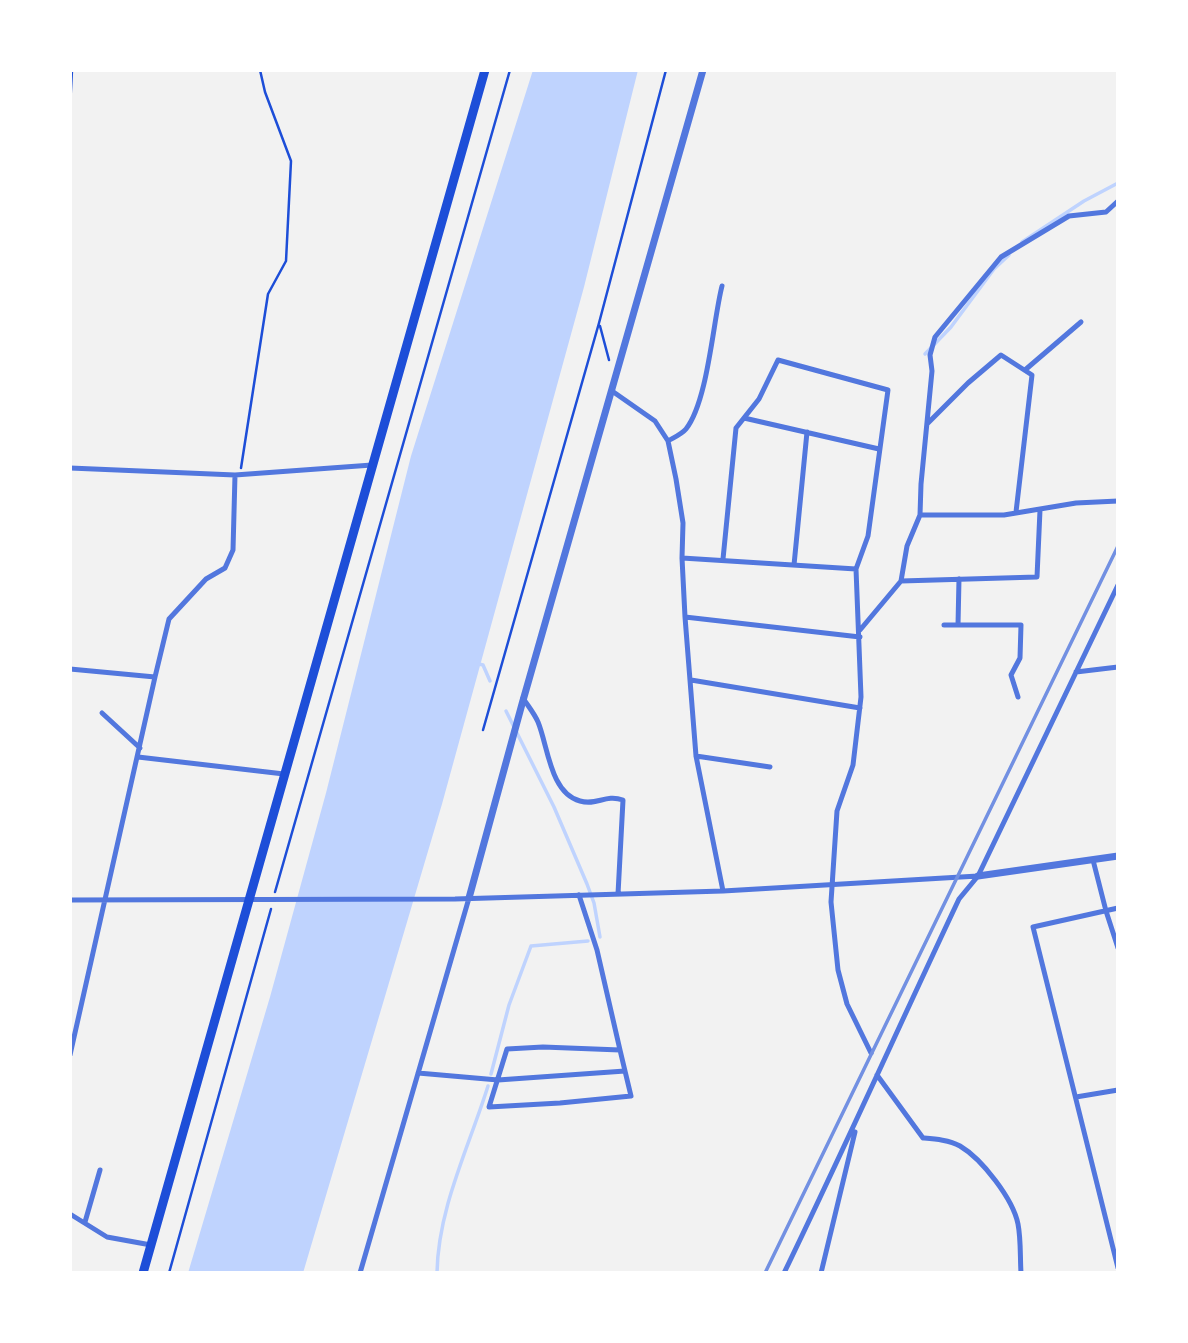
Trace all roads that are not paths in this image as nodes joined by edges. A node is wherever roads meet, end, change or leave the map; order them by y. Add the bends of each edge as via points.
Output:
1 (485, 70) edge
2 (703, 70) edge
3 (1118, 201) edge
4 (722, 286) dead end
5 (1081, 322) dead end
6 (1025, 370) junction
7 (612, 391) junction
8 (744, 418) junction
9 (928, 423) junction
10 (807, 432) junction
11 (668, 441) junction
12 (879, 449) junction
13 (372, 465) junction
14 (70, 468) edge
15 (238, 474) junction
16 (1118, 501) edge
17 (1040, 510) junction
18 (1016, 512) junction
19 (920, 514) junction
20 (682, 558) junction
21 (723, 559) junction
22 (794, 565) junction
23 (856, 569) junction
24 (959, 579) junction
25 (901, 581) junction
26 (1118, 585) edge
27 (1115, 597) edge
28 (685, 617) junction
29 (944, 625) dead end
30 (958, 625) junction
31 (860, 634) junction
32 (1118, 667) edge
33 (70, 669) edge
34 (1076, 672) junction
35 (155, 677) junction
36 (691, 680) junction
37 (1018, 696) dead end
38 (523, 701) junction
39 (860, 708) junction
40 (103, 713) dead end
41 (140, 748) junction
42 (696, 756) junction
43 (138, 757) junction
44 (770, 767) dead end
45 (284, 774) junction
46 (1118, 856) edge
47 (1093, 860) junction
48 (978, 876) junction
49 (832, 883) junction
50 (723, 891) junction
51 (618, 894) junction
52 (581, 895) junction
53 (469, 898) junction
54 (104, 899) junction
55 (70, 900) edge
56 (255, 900) junction
57 (1118, 908) edge
58 (1105, 911) junction
59 (1118, 948) edge
60 (620, 1050) junction
61 (871, 1053) dead end
62 (70, 1055) edge
63 (625, 1071) junction
64 (418, 1073) junction
65 (877, 1075) junction
66 (498, 1080) junction
67 (1118, 1090) edge
68 (1076, 1097) junction
69 (857, 1122) junction
70 (100, 1170) dead end
71 (70, 1214) edge
72 (85, 1222) junction
73 (151, 1245) junction
74 (1118, 1268) edge
75 (143, 1273) edge
76 (360, 1273) edge
77 (784, 1273) edge
78 (821, 1273) edge
79 (1021, 1273) edge

1 - 13 main road
2 - 7 street
3 - 9 street via 1106,212 1069,216 1001,257 931,346
4 - 11 street via 697,405 685,430
5 - 6 street
6 - 9 street via 1001,355
6 - 18 street via 1032,375
7 - 11 street via 655,421
7 - 38 street
8 - 10 street
8 - 12 street via 778,360 888,390
8 - 21 street via 736,428
9 - 19 street
10 - 12 street
10 - 22 street
11 - 20 street via 682,512
12 - 23 street via 868,536
13 - 15 street
13 - 45 main road
14 - 15 street
15 - 35 street via 233,550 225,568 206,579 169,619
16 - 17 street
17 - 18 street
17 - 24 street via 1037,578
18 - 19 street
19 - 25 street via 907,546
20 - 21 street
20 - 28 street
21 - 22 street
22 - 23 street
23 - 31 street
24 - 25 street
24 - 30 street
25 - 31 street
26 - 27 street
27 - 34 street
28 - 31 street
28 - 36 street
29 - 30 street
30 - 37 street via 1021,625 1020,658 1011,675
31 - 39 street
32 - 34 street
33 - 35 street
34 - 48 street
35 - 41 street
36 - 39 street
36 - 42 street
38 - 51 street via 537,720 557,780 567,795 580,801 623,800
38 - 53 street
39 - 49 street via 853,765 837,811
40 - 41 street
41 - 43 street
42 - 44 street
42 - 50 street
43 - 45 street
43 - 54 street
45 - 56 main road
46 - 47 street
47 - 48 street
47 - 58 street
48 - 49 street
48 - 65 street via 959,899
49 - 50 street
49 - 61 street via 838,970 847,1003
50 - 51 street
51 - 52 street
52 - 53 street
52 - 60 street
53 - 56 street
53 - 64 street
54 - 55 street
54 - 56 street
54 - 62 street
56 - 73 main road
57 - 58 street
58 - 59 street
58 - 68 street via 1033,927
60 - 63 street
60 - 66 street via 507,1049
63 - 66 street
63 - 66 street via 631,1096 489,1107
64 - 66 street
64 - 76 street
65 - 69 street
65 - 79 street via 923,1138 960,1146 1000,1185 1018,1224
67 - 68 street
68 - 74 street
69 - 77 street
69 - 78 street
70 - 72 street
71 - 72 street
72 - 73 street via 107,1237
73 - 75 main road

